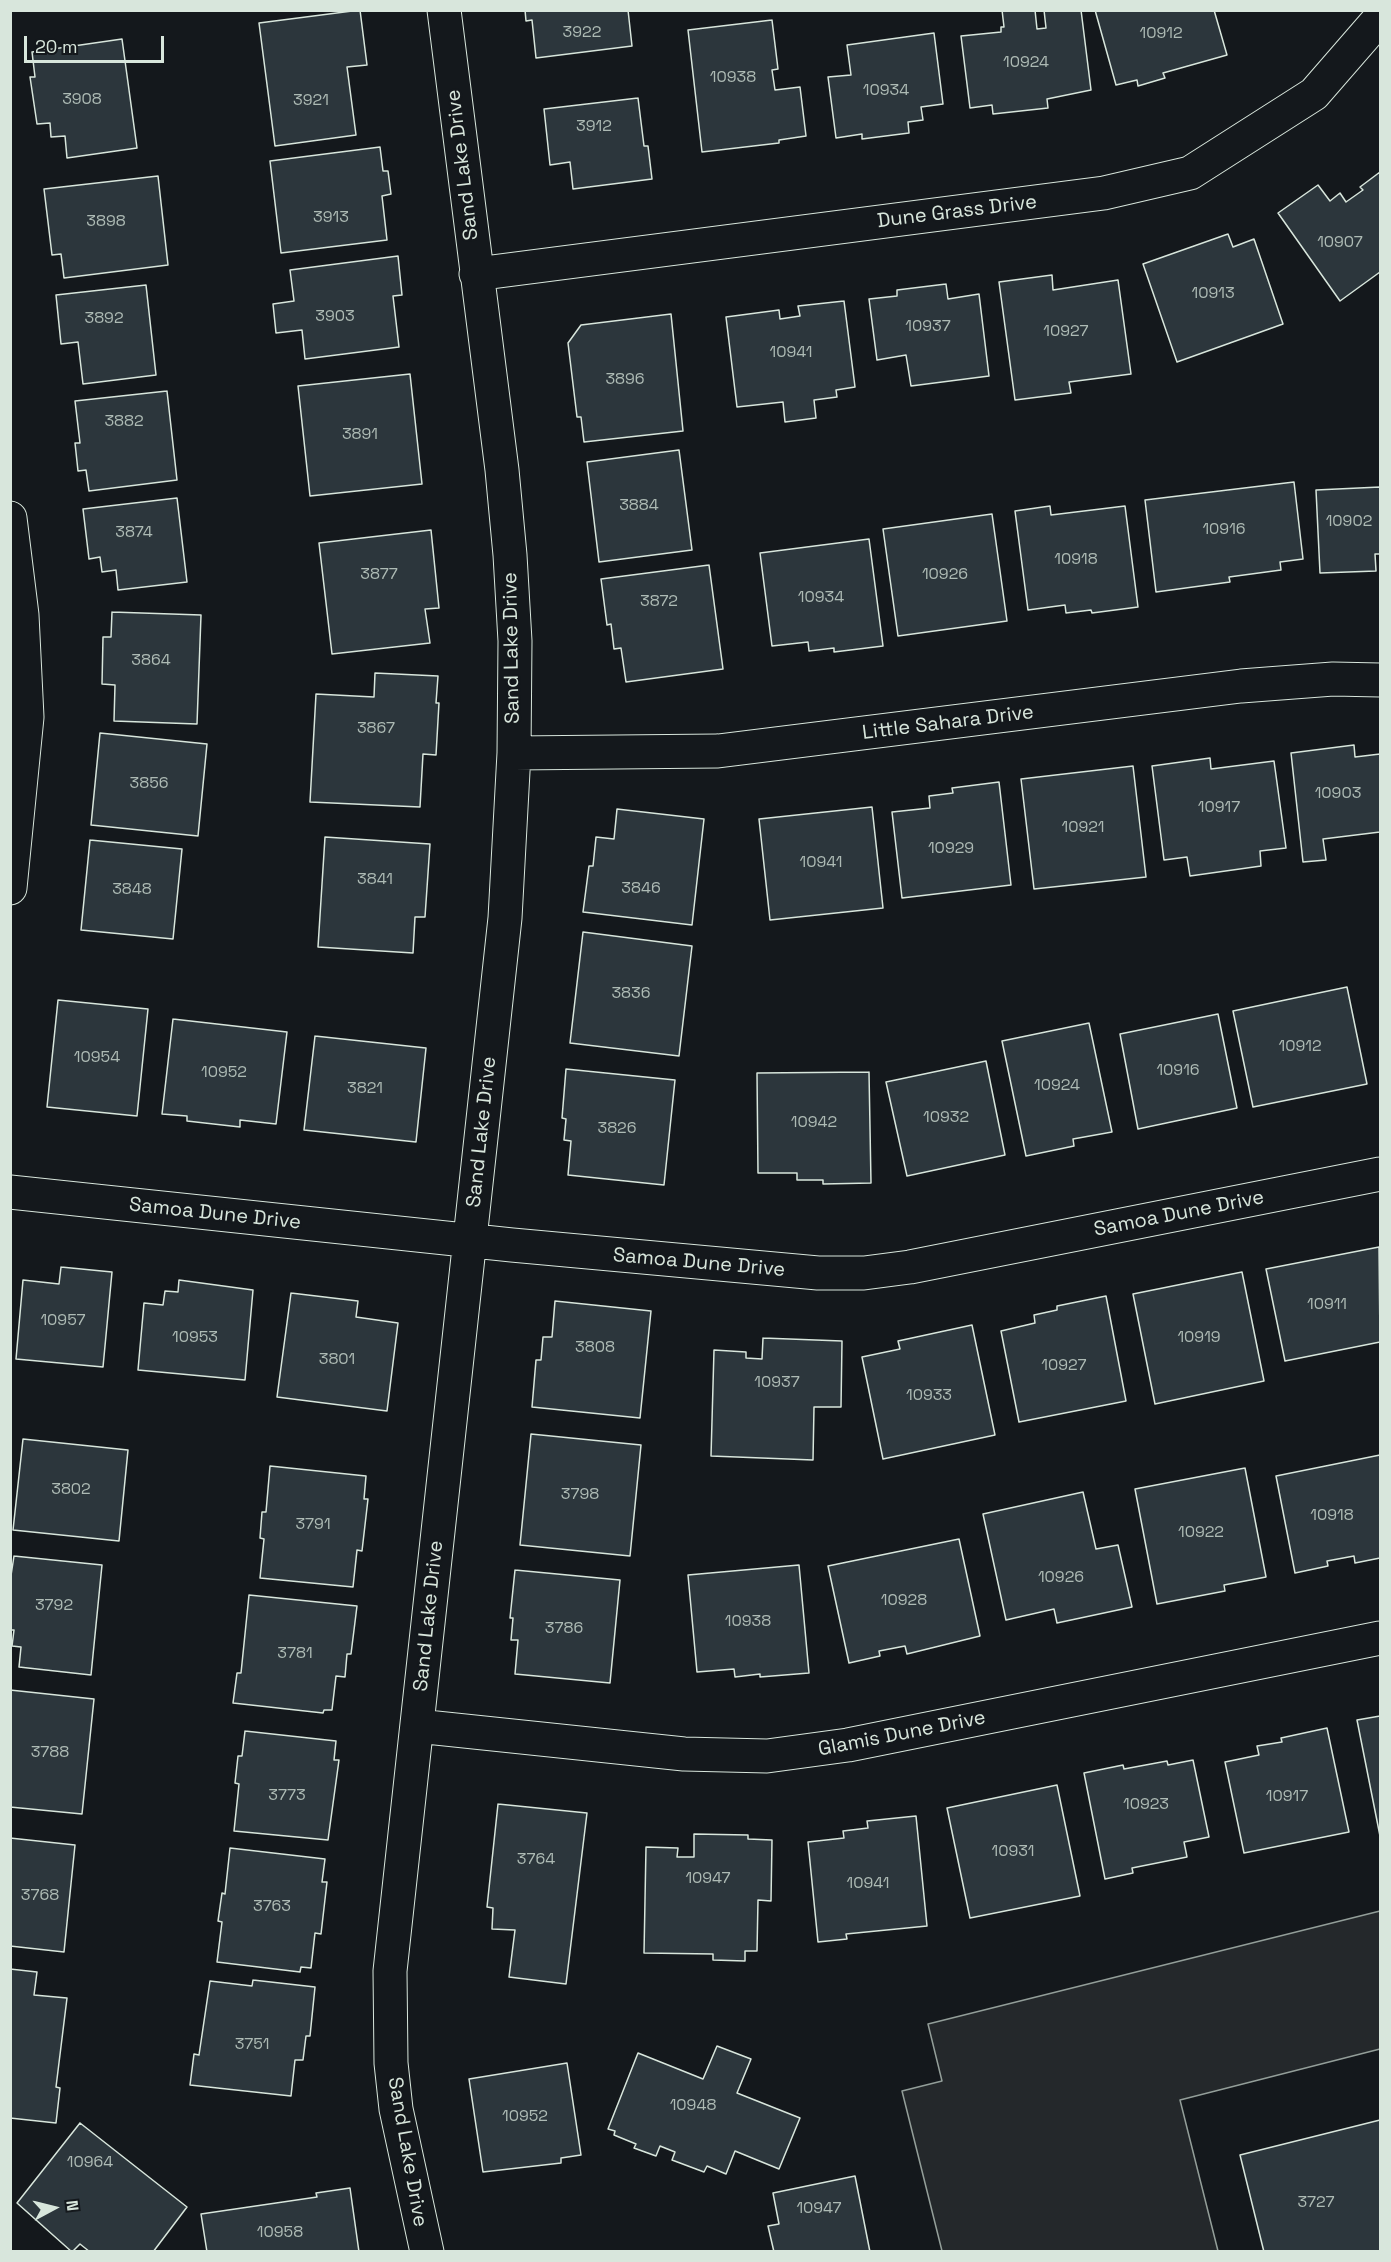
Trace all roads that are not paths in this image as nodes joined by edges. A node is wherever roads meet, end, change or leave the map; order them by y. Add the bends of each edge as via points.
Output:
1 (444, 10) edge
2 (1380, 18) edge
3 (476, 274) junction
4 (10, 518) edge
5 (1380, 680) edge
6 (514, 753) junction
7 (10, 888) edge
8 (1380, 1174) edge
9 (10, 1192) edge
10 (470, 1240) junction
11 (1380, 1638) edge
12 (417, 1726) junction
13 (427, 2252) edge

1 - 3 street, Sand Lake Drive
2 - 3 street, Dune Grass Drive via 1314,94 1190,173 1104,193
3 - 6 street, Sand Lake Drive via 510,555 515,641
4 - 7 street via 22,615 27,717
5 - 6 street, Little Sahara Drive via 1333,679 1241,686 718,751
6 - 10 street, Sand Lake Drive via 505,918
8 - 10 street, Samoa Dune Drive via 864,1273 777,1271
9 - 10 street, Samoa Dune Drive
10 - 12 street, Sand Lake Drive
11 - 12 street, Glamis Dune Drive via 848,1745 767,1756 684,1754
12 - 13 street, Sand Lake Drive via 390,1971 390,2018 396,2109

